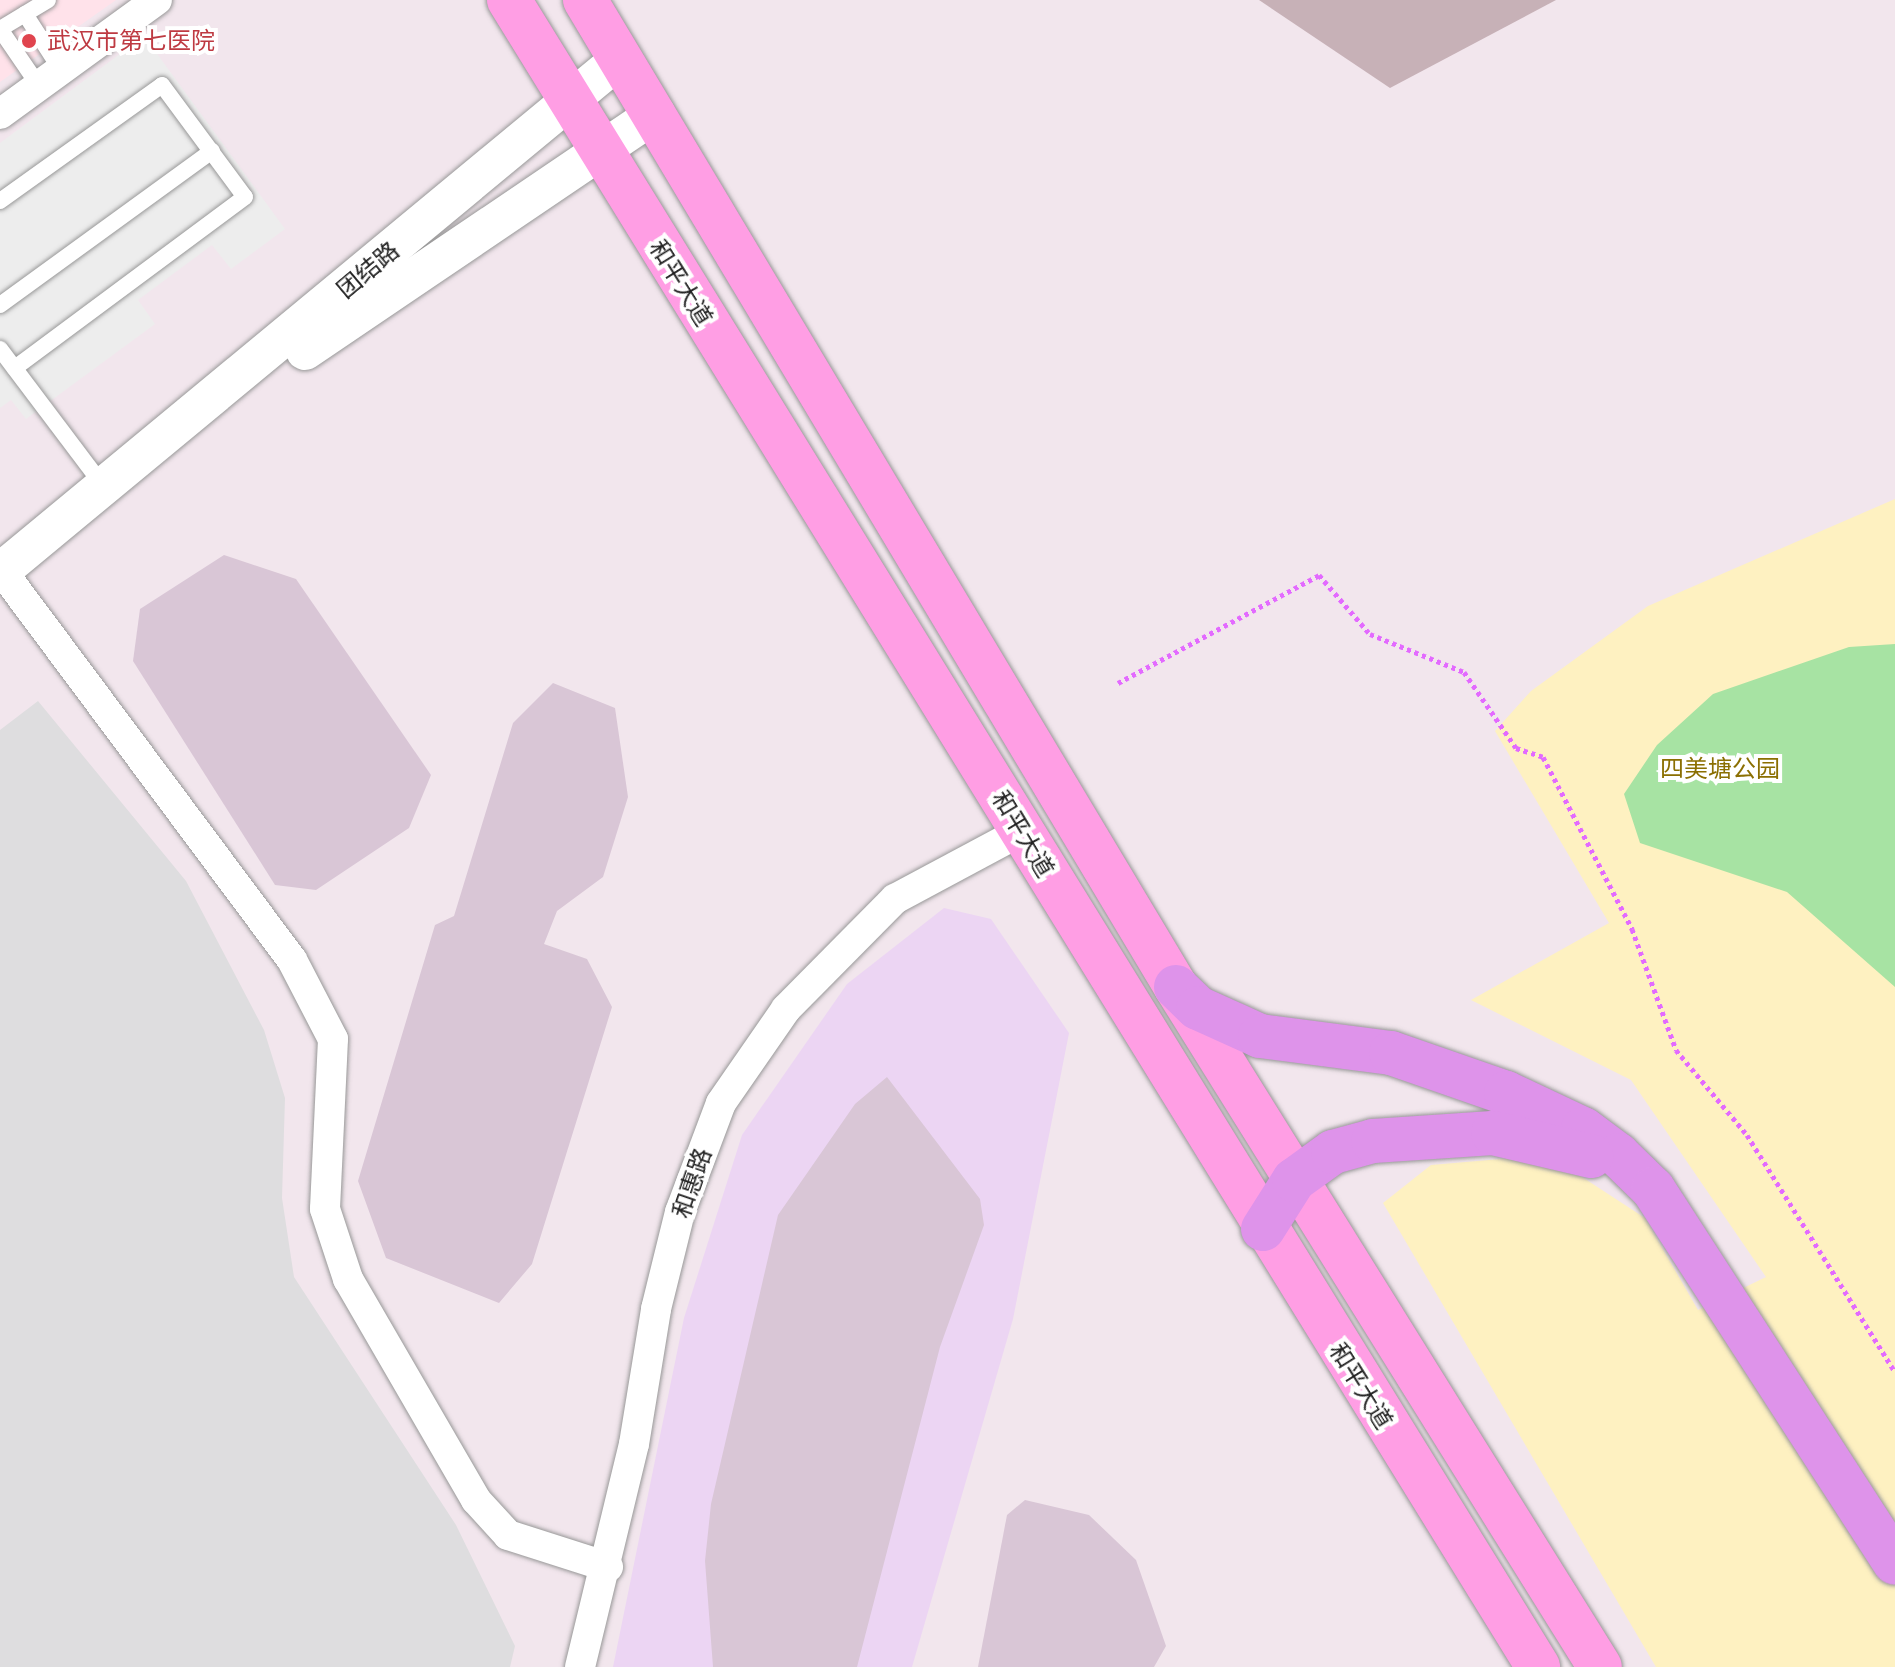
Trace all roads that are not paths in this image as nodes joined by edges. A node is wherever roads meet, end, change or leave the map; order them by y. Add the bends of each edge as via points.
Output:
1 (48, 0) edge
2 (157, 0) edge
3 (509, 0) edge
4 (585, 0) edge
5 (25, 14) junction
6 (0, 29) edge
7 (621, 58) junction
8 (50, 78) junction
9 (569, 99) junction
10 (656, 113) junction
11 (0, 114) edge
12 (599, 149) junction
13 (212, 151) junction
14 (0, 201) edge
15 (0, 305) edge
16 (0, 349) edge
17 (15, 368) junction
18 (110, 485) junction
19 (1, 572) edge
20 (1022, 831) junction
21 (1176, 987) junction
22 (1294, 1180) junction
23 (1653, 1189) junction
24 (1263, 1229) junction
25 (1895, 1563) edge
26 (608, 1567) junction
27 (580, 1667) edge
28 (1538, 1667) edge
29 (1600, 1667) edge

1 - 5 lane
2 - 8 street
3 - 9 main road, 和平大道
4 - 7 main road
5 - 6 lane
5 - 8 lane
6 - 8 lane
7 - 9 street, 团结路
7 - 10 main road
8 - 11 street
9 - 12 main road, 和平大道
9 - 18 street, 团结路
10 - 12 street, 团结路
10 - 21 main road
12 - 18 street, 团结路
12 - 20 main road, 和平大道
13 - 14 lane via 162,85
13 - 15 lane
13 - 17 lane via 245,197
16 - 17 lane
17 - 18 lane
18 - 19 street, 团结路
19 - 26 street via 275,936 333,1039 325,1209 348,1279 476,1500 508,1535
20 - 24 main road, 和平大道
20 - 26 street, 和惠路 via 895,899 786,1009 721,1103 680,1212 656,1309
21 - 22 main road
21 - 23 highway via 1198,1008 1260,1036 1391,1053 1506,1093 1583,1129
22 - 23 highway via 1333,1152 1373,1141 1493,1133 1574,1149
22 - 24 highway
22 - 29 main road
23 - 25 highway
24 - 28 main road, 和平大道
26 - 27 street, 和惠路

